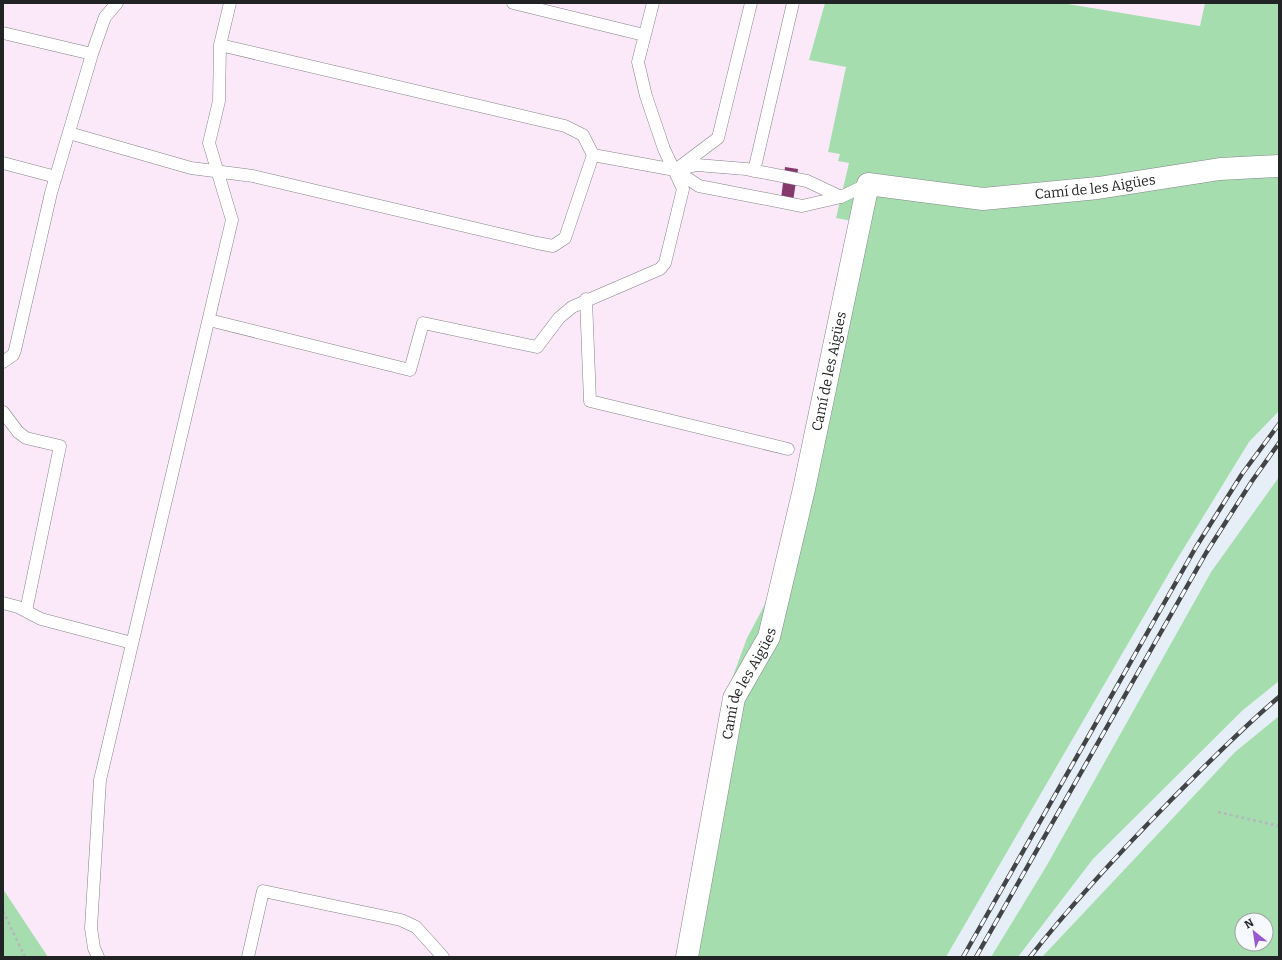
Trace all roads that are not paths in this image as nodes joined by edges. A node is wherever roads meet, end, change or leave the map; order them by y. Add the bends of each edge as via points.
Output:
1 (117, 3) edge
2 (230, 3) edge
3 (513, 3) edge
4 (653, 3) edge
5 (751, 3) edge
6 (793, 3) edge
7 (3, 33) edge
8 (644, 35) junction
9 (220, 44) junction
10 (92, 54) junction
11 (69, 133) junction
12 (593, 155) junction
13 (3, 163) edge
14 (1279, 166) edge
15 (675, 170) junction
16 (754, 170) junction
17 (218, 172) junction
18 (56, 177) junction
19 (868, 184) junction
20 (841, 197) junction
21 (586, 300) junction
22 (209, 320) junction
23 (3, 362) edge
24 (3, 412) edge
25 (788, 449) dead end
26 (3, 603) edge
27 (26, 611) junction
28 (132, 643) junction
29 (98, 957) edge
30 (248, 957) edge
31 (443, 957) edge
32 (687, 957) edge

1 - 10 lane via 105,17
2 - 9 lane
3 - 8 lane
4 - 8 lane
5 - 15 lane via 718,138
6 - 16 lane
7 - 10 lane
8 - 15 lane via 638,62 646,96 664,149
9 - 12 lane via 565,126 583,135
9 - 17 lane via 219,101 209,143
10 - 11 lane
11 - 17 lane via 191,168
11 - 18 lane
12 - 15 lane
12 - 17 lane via 565,238 552,246 253,176
13 - 18 lane
14 - 19 street, Camí de les Aigües via 1220,169 1098,188 983,199
15 - 16 lane via 697,166
15 - 20 lane via 699,186 802,206
15 - 21 lane via 683,188 666,263 651,274
16 - 20 lane via 806,181
17 - 22 lane via 232,220
18 - 23 lane via 14,355
19 - 20 lane
19 - 32 street, Camí de les Aigües via 804,489 769,637 734,698
21 - 22 lane via 559,318 537,347 423,323 410,370
21 - 25 lane via 590,401
22 - 28 lane
24 - 27 lane via 18,432 26,438 60,446
26 - 27 lane
27 - 28 lane via 41,619
28 - 29 lane via 100,780 92,928 94,948
30 - 31 lane via 263,891 401,920 416,927

